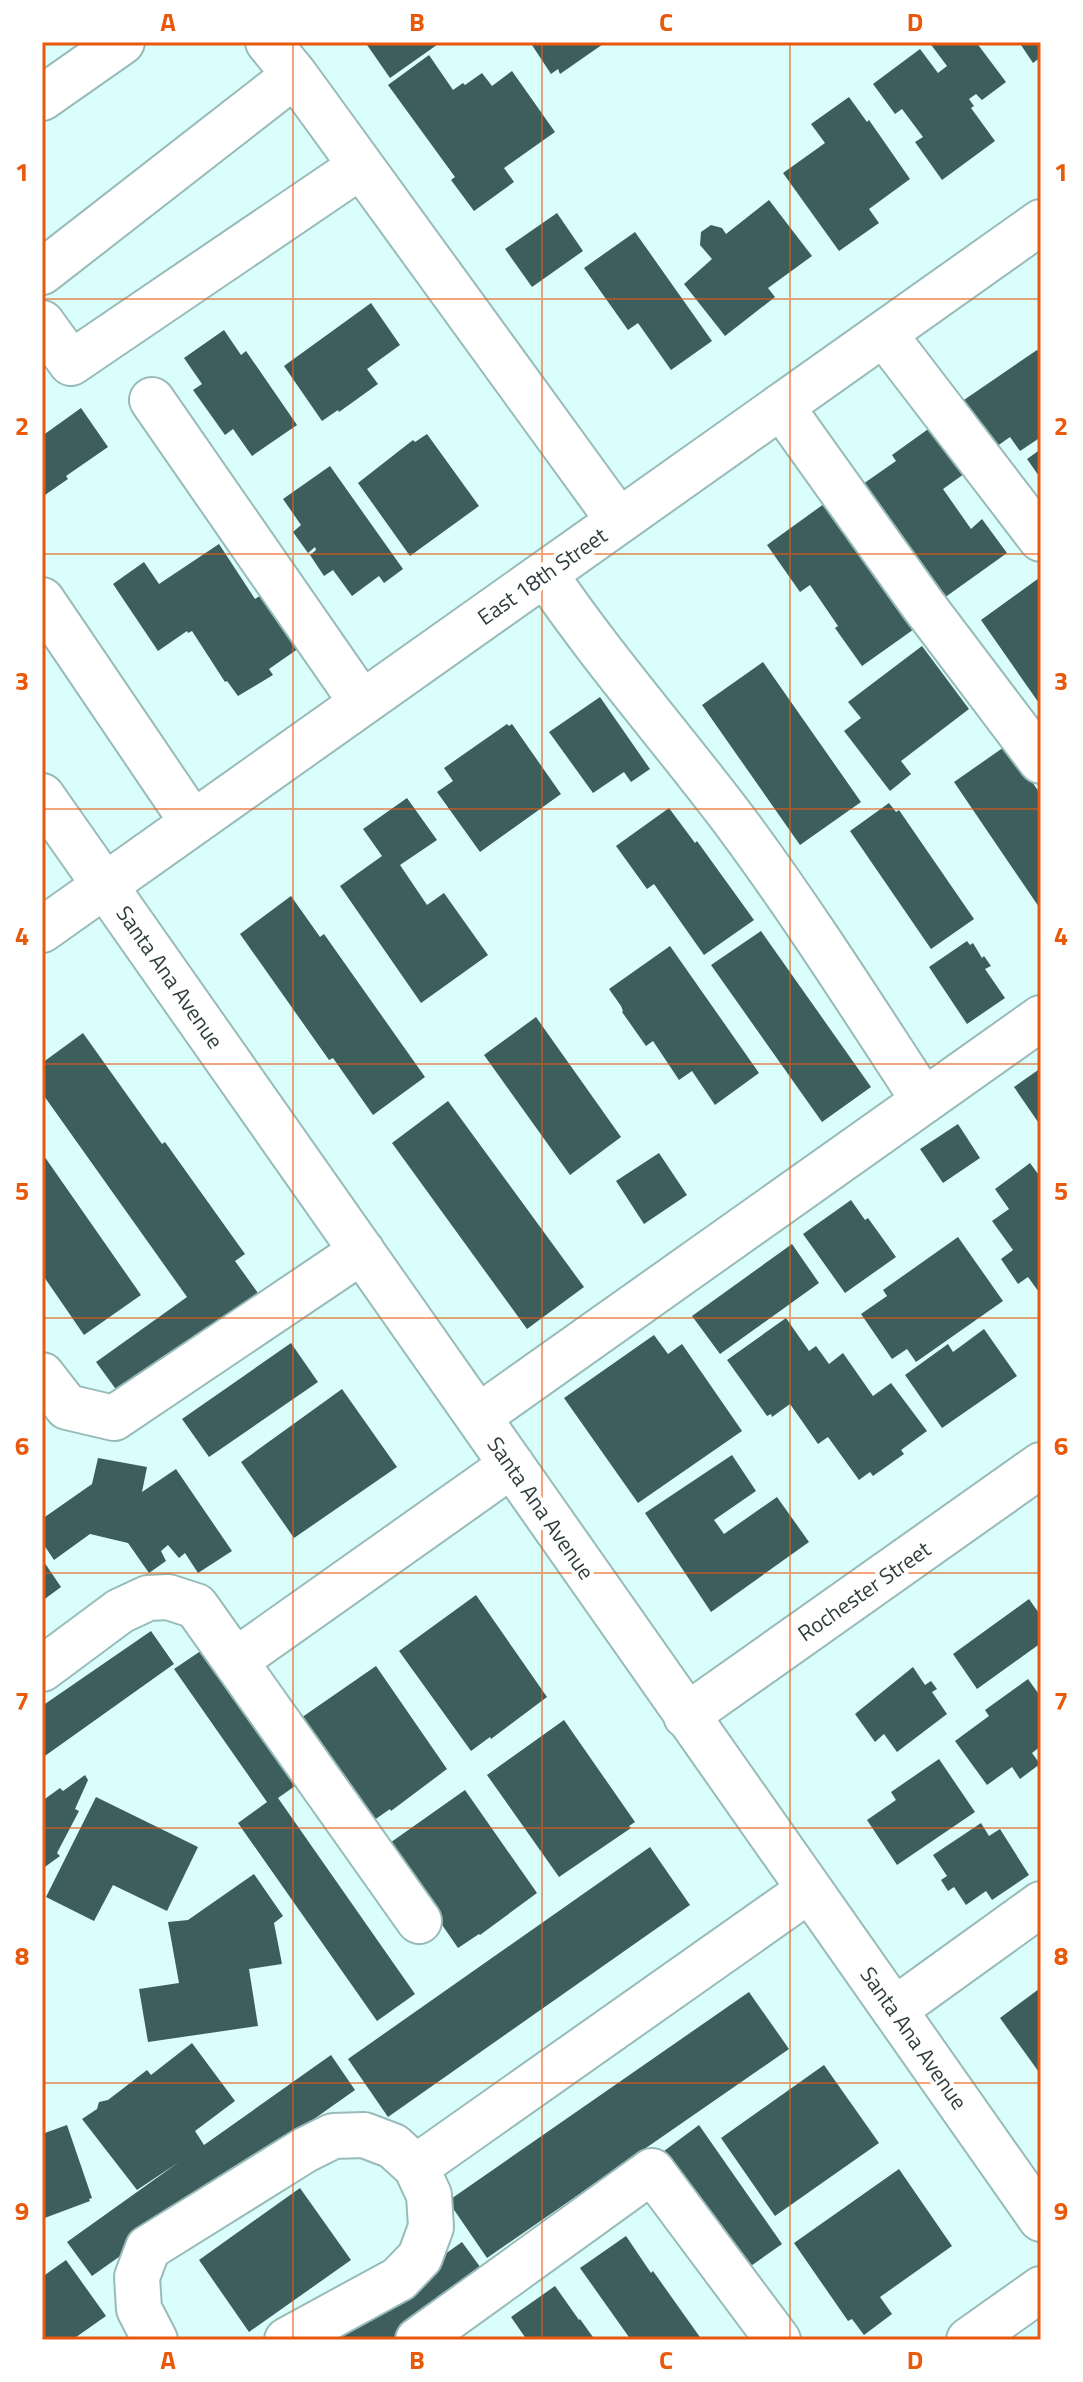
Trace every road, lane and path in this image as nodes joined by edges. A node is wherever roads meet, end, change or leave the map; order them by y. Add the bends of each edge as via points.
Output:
1 (122, 42) edge
2 (282, 58) edge
3 (42, 98) edge
4 (361, 166) junction
5 (1041, 222) edge
6 (42, 272) edge
7 (42, 323) edge
8 (884, 334) junction
9 (152, 400) dead end
10 (781, 406) junction
11 (619, 521) junction
12 (1041, 539) edge
13 (545, 574) junction
14 (42, 600) edge
15 (362, 703) junction
16 (1041, 761) edge
17 (42, 796) edge
18 (193, 823) junction
19 (106, 885) junction
20 (42, 930) edge
21 (1041, 1018) edge
22 (924, 1101) junction
23 (362, 1251) junction
24 (42, 1375) edge
25 (478, 1417) junction
26 (512, 1465) junction
27 (1041, 1465) edge
28 (235, 1661) junction
29 (42, 1669) edge
30 (686, 1716) junction
31 (809, 1890) junction
32 (1041, 1904) edge
33 (419, 1921) dead end
34 (894, 2010) junction
35 (416, 2167) junction
36 (1041, 2219) edge
37 (1041, 2289) edge
38 (151, 2339) edge
39 (287, 2340) edge
40 (418, 2340) edge
41 (778, 2340) edge
42 (969, 2340) edge

1 - 3 street
2 - 4 street
2 - 6 street
4 - 7 street via 71,363
4 - 11 street
5 - 8 street, East 18th Street
8 - 10 street, East 18th Street
8 - 12 street
9 - 15 street
10 - 11 street, East 18th Street
10 - 16 street
11 - 13 street, East 18th Street
13 - 15 street, East 18th Street
13 - 22 street via 737,825
14 - 18 street
15 - 18 street, East 18th Street
17 - 19 street, Santa Ana Avenue
18 - 19 street, East 18th Street
19 - 20 street, East 18th Street
19 - 23 street, Santa Ana Avenue
21 - 22 street
22 - 25 street
23 - 24 street via 114,1418 67,1407
23 - 25 street, Santa Ana Avenue
25 - 26 street, Santa Ana Avenue
26 - 28 street
26 - 30 street, Santa Ana Avenue
27 - 30 street, Rochester Street
28 - 29 street via 196,1606 168,1597 148,1598 120,1611
28 - 33 street
30 - 31 street, Santa Ana Avenue
31 - 34 street, Santa Ana Avenue
31 - 35 street
32 - 34 street
34 - 36 street, Santa Ana Avenue
35 - 38 street via 393,2146 364,2135 333,2136 148,2248 137,2277 139,2309
35 - 39 street via 429,2195 431,2227 420,2257 399,2279
37 - 42 street
40 - 41 street via 652,2171

